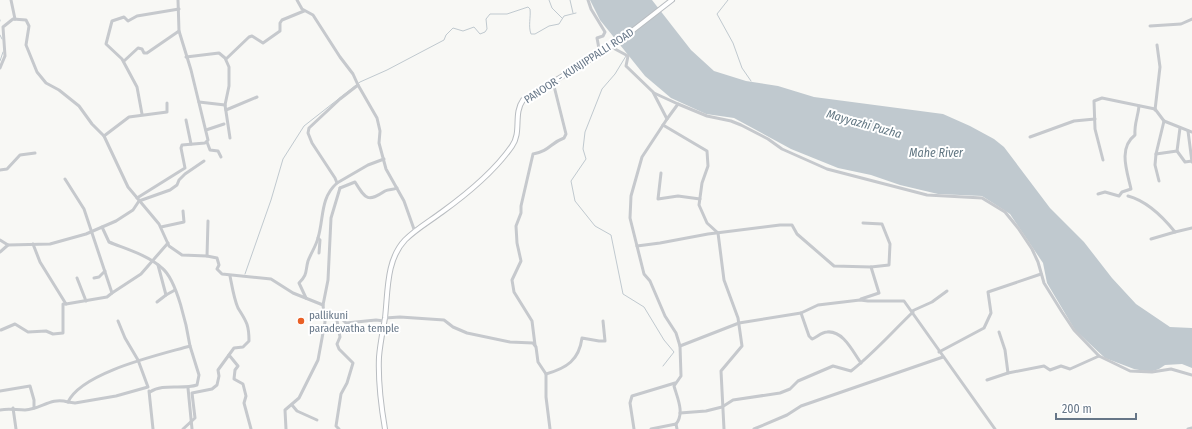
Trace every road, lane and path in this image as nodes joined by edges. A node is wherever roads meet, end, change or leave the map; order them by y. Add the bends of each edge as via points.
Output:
1 (11, 0) edge
2 (178, 0) edge
3 (297, 0) edge
4 (588, 0) edge
5 (672, 0) edge
6 (179, 9) junction
7 (304, 11) junction
8 (15, 18) junction
9 (1192, 19) edge
10 (0, 23) edge
11 (4, 25) junction
12 (1150, 26) dead end
13 (180, 32) junction
14 (614, 45) junction
15 (1157, 45) dead end
16 (600, 54) junction
17 (186, 57) junction
18 (226, 59) junction
19 (124, 61) junction
20 (0, 68) edge
21 (553, 82) junction
22 (358, 84) junction
23 (653, 92) junction
24 (257, 97) dead end
25 (199, 102) junction
26 (167, 103) dead end
27 (678, 104) junction
28 (225, 106) junction
29 (1139, 106) junction
30 (226, 110) junction
31 (1155, 110) junction
32 (142, 114) junction
33 (667, 119) junction
34 (1095, 119) junction
35 (186, 120) dead end
36 (1164, 122) junction
37 (224, 124) dead end
38 (663, 125) junction
39 (1180, 128) junction
40 (206, 130) junction
41 (1188, 131) junction
42 (1192, 132) edge
43 (104, 136) junction
44 (230, 138) dead end
45 (1030, 138) dead end
46 (207, 142) junction
47 (191, 144) junction
48 (1177, 151) junction
49 (36, 152) dead end
50 (1156, 154) junction
51 (221, 157) dead end
52 (384, 159) junction
53 (1104, 160) dead end
54 (204, 161) dead end
55 (1192, 161) edge
56 (0, 170) edge
57 (662, 173) dead end
58 (65, 179) dead end
59 (1159, 181) dead end
60 (336, 184) junction
61 (340, 188) junction
62 (397, 188) junction
63 (1098, 194) dead end
64 (1128, 196) dead end
65 (138, 199) junction
66 (700, 199) junction
67 (183, 211) dead end
68 (208, 221) dead end
69 (862, 223) dead end
70 (102, 227) junction
71 (161, 227) junction
72 (1192, 228) edge
73 (90, 231) junction
74 (415, 232) junction
75 (1175, 232) junction
76 (718, 233) junction
77 (318, 238) junction
78 (1151, 239) dead end
79 (0, 240) edge
80 (168, 243) junction
81 (33, 244) junction
82 (8, 245) junction
83 (637, 246) junction
84 (0, 252) edge
85 (319, 253) dead end
86 (207, 256) junction
87 (153, 262) junction
88 (158, 265) junction
89 (871, 267) junction
90 (105, 271) junction
91 (1042, 274) junction
92 (230, 276) junction
93 (77, 278) dead end
94 (94, 278) dead end
95 (176, 290) junction
96 (947, 291) dead end
97 (112, 294) junction
98 (166, 295) junction
99 (306, 298) junction
100 (860, 300) junction
101 (86, 301) junction
102 (157, 302) dead end
103 (66, 304) junction
104 (323, 305) junction
105 (912, 311) junction
106 (801, 313) junction
107 (324, 315) junction
108 (336, 315) junction
109 (385, 320) junction
110 (118, 321) dead end
111 (603, 321) dead end
112 (739, 323) junction
113 (1, 330) edge
114 (999, 332) dead end
115 (535, 345) junction
116 (190, 346) junction
117 (680, 346) junction
118 (939, 352) junction
119 (229, 355) junction
120 (1099, 356) junction
121 (943, 357) junction
122 (138, 360) junction
123 (862, 363) junction
124 (1008, 372) junction
125 (546, 374) junction
126 (1192, 375) edge
127 (987, 380) dead end
128 (675, 383) junction
129 (148, 387) junction
130 (188, 388) junction
131 (0, 391) edge
132 (150, 392) junction
133 (68, 402) junction
134 (292, 405) junction
135 (722, 407) junction
136 (13, 408) junction
137 (34, 408) junction
138 (0, 410) edge
139 (680, 413) junction
140 (317, 420) dead end
141 (192, 422) junction
142 (676, 424) junction
143 (1192, 428) edge
144 (16, 429) edge
145 (153, 429) edge
146 (182, 429) edge
147 (192, 429) edge
148 (251, 429) edge
149 (286, 429) edge
150 (339, 429) edge
151 (385, 429) edge
152 (550, 429) edge
153 (634, 429) edge
154 (651, 429) edge
155 (677, 429) edge
156 (724, 429) edge
157 (754, 429) edge
158 (995, 429) edge
159 (1188, 429) edge

1 - 8 street
2 - 6 street
3 - 7 street
4 - 16 street via 590,10 605,32 597,38
5 - 14 main road, PANOOR - KUNJIPPALLI ROAD
6 - 13 street
6 - 19 street via 136,16 128,21 124,17 112,21 106,44
7 - 18 street via 282,20 280,31 263,43 252,36 249,37
7 - 22 street via 312,15
8 - 11 street
8 - 43 street via 29,23 26,46 44,80 75,102
9 - 12 street via 1181,24
10 - 11 street
11 - 20 street via 2,32 5,56
13 - 17 street
13 - 19 street via 147,53 138,48
14 - 16 main road, PANOOR - KUNJIPPALLI ROAD
14 - 23 street via 615,49 628,56 626,66
15 - 31 street via 1160,67
16 - 21 main road, PANOOR - KUNJIPPALLI ROAD
17 - 18 street via 219,53
17 - 25 street
18 - 28 street via 229,67 229,86
19 - 32 street via 137,87
21 - 74 main road, PANOOR - KUNJIPPALLI ROAD via 521,103 516,141 489,174 454,204
21 - 115 street via 566,134 548,150 533,154 516,226 521,261 512,280 514,292 532,321
22 - 52 street via 378,122 378,143
22 - 60 street via 309,128 309,138 336,178
23 - 27 street
23 - 33 street
24 - 30 street
25 - 28 street
25 - 40 street
26 - 32 street via 167,112
27 - 33 street
27 - 91 street via 708,116 731,121 768,139 782,149 827,169 927,194 982,198 1005,212 1018,228 1032,249
28 - 30 street
29 - 31 street
29 - 34 street via 1096,99
29 - 63 street via 1138,118 1134,123 1135,135 1128,141 1123,155 1131,189 1119,196 1105,192
30 - 44 street
31 - 36 street
32 - 43 street via 129,116
33 - 38 street
34 - 45 street via 1074,121
34 - 53 street
35 - 47 street
36 - 39 street
36 - 50 street
37 - 40 street
38 - 66 street via 707,151 708,166
38 - 83 street via 642,157 631,196 630,218
39 - 41 street
39 - 48 street
40 - 46 street
41 - 42 street
41 - 55 street
43 - 65 street via 128,187
46 - 47 street
46 - 51 street via 210,150 218,151
47 - 65 street via 182,146 185,168
48 - 50 street
48 - 55 street via 1185,162
49 - 56 street via 20,154 8,169
50 - 59 street via 1155,165
52 - 60 street via 368,165
52 - 62 street
54 - 65 street via 185,174 170,190
57 - 66 street via 658,199 678,196
58 - 73 street via 84,209
60 - 61 street
60 - 77 street via 327,194
61 - 62 street via 355,182 369,199
61 - 104 street via 331,218 328,280
62 - 74 street
64 - 75 street via 1138,199 1163,218
65 - 70 street via 133,210
65 - 71 street
66 - 76 street via 699,205 707,223
67 - 71 street via 184,222
68 - 86 street
69 - 89 street via 882,224 890,244 889,265
70 - 73 street
70 - 87 street via 109,242
71 - 80 street
72 - 75 street
73 - 81 street via 50,244
73 - 90 street
74 - 109 main road, PANOOR - KUNJIPPALLI ROAD via 400,247 391,267
75 - 78 street
76 - 83 street
76 - 89 street via 780,225 792,226 797,234 834,266
76 - 112 street via 724,280
77 - 85 street
77 - 99 street via 308,261 306,274 299,283
79 - 82 street
80 - 86 street via 182,255
80 - 87 street
81 - 82 street
81 - 103 street via 40,262
82 - 84 street
83 - 117 street via 644,274 650,281
86 - 92 street via 217,258 217,269 222,274
87 - 88 street
87 - 97 street via 130,283
88 - 95 street via 164,268
88 - 98 street
89 - 100 street via 879,293
90 - 94 street
90 - 97 street
91 - 118 street via 988,292 991,313 984,328
91 - 120 street via 1044,283 1068,322
92 - 99 street via 271,279
92 - 119 street via 238,307 244,315 249,332 249,341 243,347 234,348
93 - 101 street
95 - 98 street
95 - 116 street via 186,319
96 - 105 street via 932,302
97 - 101 street
98 - 102 street
99 - 104 street
100 - 105 street via 904,301
100 - 106 street via 818,305
101 - 103 street
103 - 113 street via 63,304 64,333 28,332 16,324
104 - 107 street
105 - 118 street
105 - 123 street
106 - 112 street
106 - 123 street via 808,336 812,339 825,332 832,332 847,341
107 - 108 street
107 - 134 street via 318,360 299,398
108 - 109 street via 342,317 346,323
108 - 150 street via 340,338 337,344 353,363 341,394 336,426
109 - 115 street via 400,317 444,320 467,333 503,342 531,342
109 - 151 main road, PANOOR - KUNJIPPALLI ROAD via 379,361
110 - 122 street
111 - 125 street via 605,341 582,338 580,351 573,362 558,371
112 - 117 street
112 - 135 street via 742,346 721,371
114 - 124 street
115 - 125 street via 538,362
116 - 122 street
116 - 130 street via 199,375 198,385
117 - 128 street via 681,376
118 - 121 street
119 - 141 street via 218,370 218,385 212,389 192,393 196,415
119 - 148 street via 238,366 234,380 243,384 246,396 244,403
120 - 124 street via 1070,369 1061,366 1050,370 1044,366
120 - 126 street via 1130,371 1171,369
121 - 157 street via 801,406
121 - 158 street
122 - 129 street
122 - 133 street via 89,381
123 - 135 street via 851,371 833,366 798,381 790,389 780,393 733,400
124 - 127 street
125 - 152 street
128 - 139 street
128 - 153 street via 632,396 630,403
129 - 132 street
129 - 133 street via 75,404
130 - 132 street via 173,387 154,389
130 - 141 street
131 - 137 street via 30,386
132 - 145 street
133 - 137 street via 56,400
134 - 140 street via 297,411
134 - 149 street via 285,410
135 - 139 street
135 - 156 street
136 - 137 street
136 - 138 street
136 - 144 street
139 - 142 street
141 - 146 street
141 - 147 street
142 - 154 street
142 - 155 street
143 - 159 street

